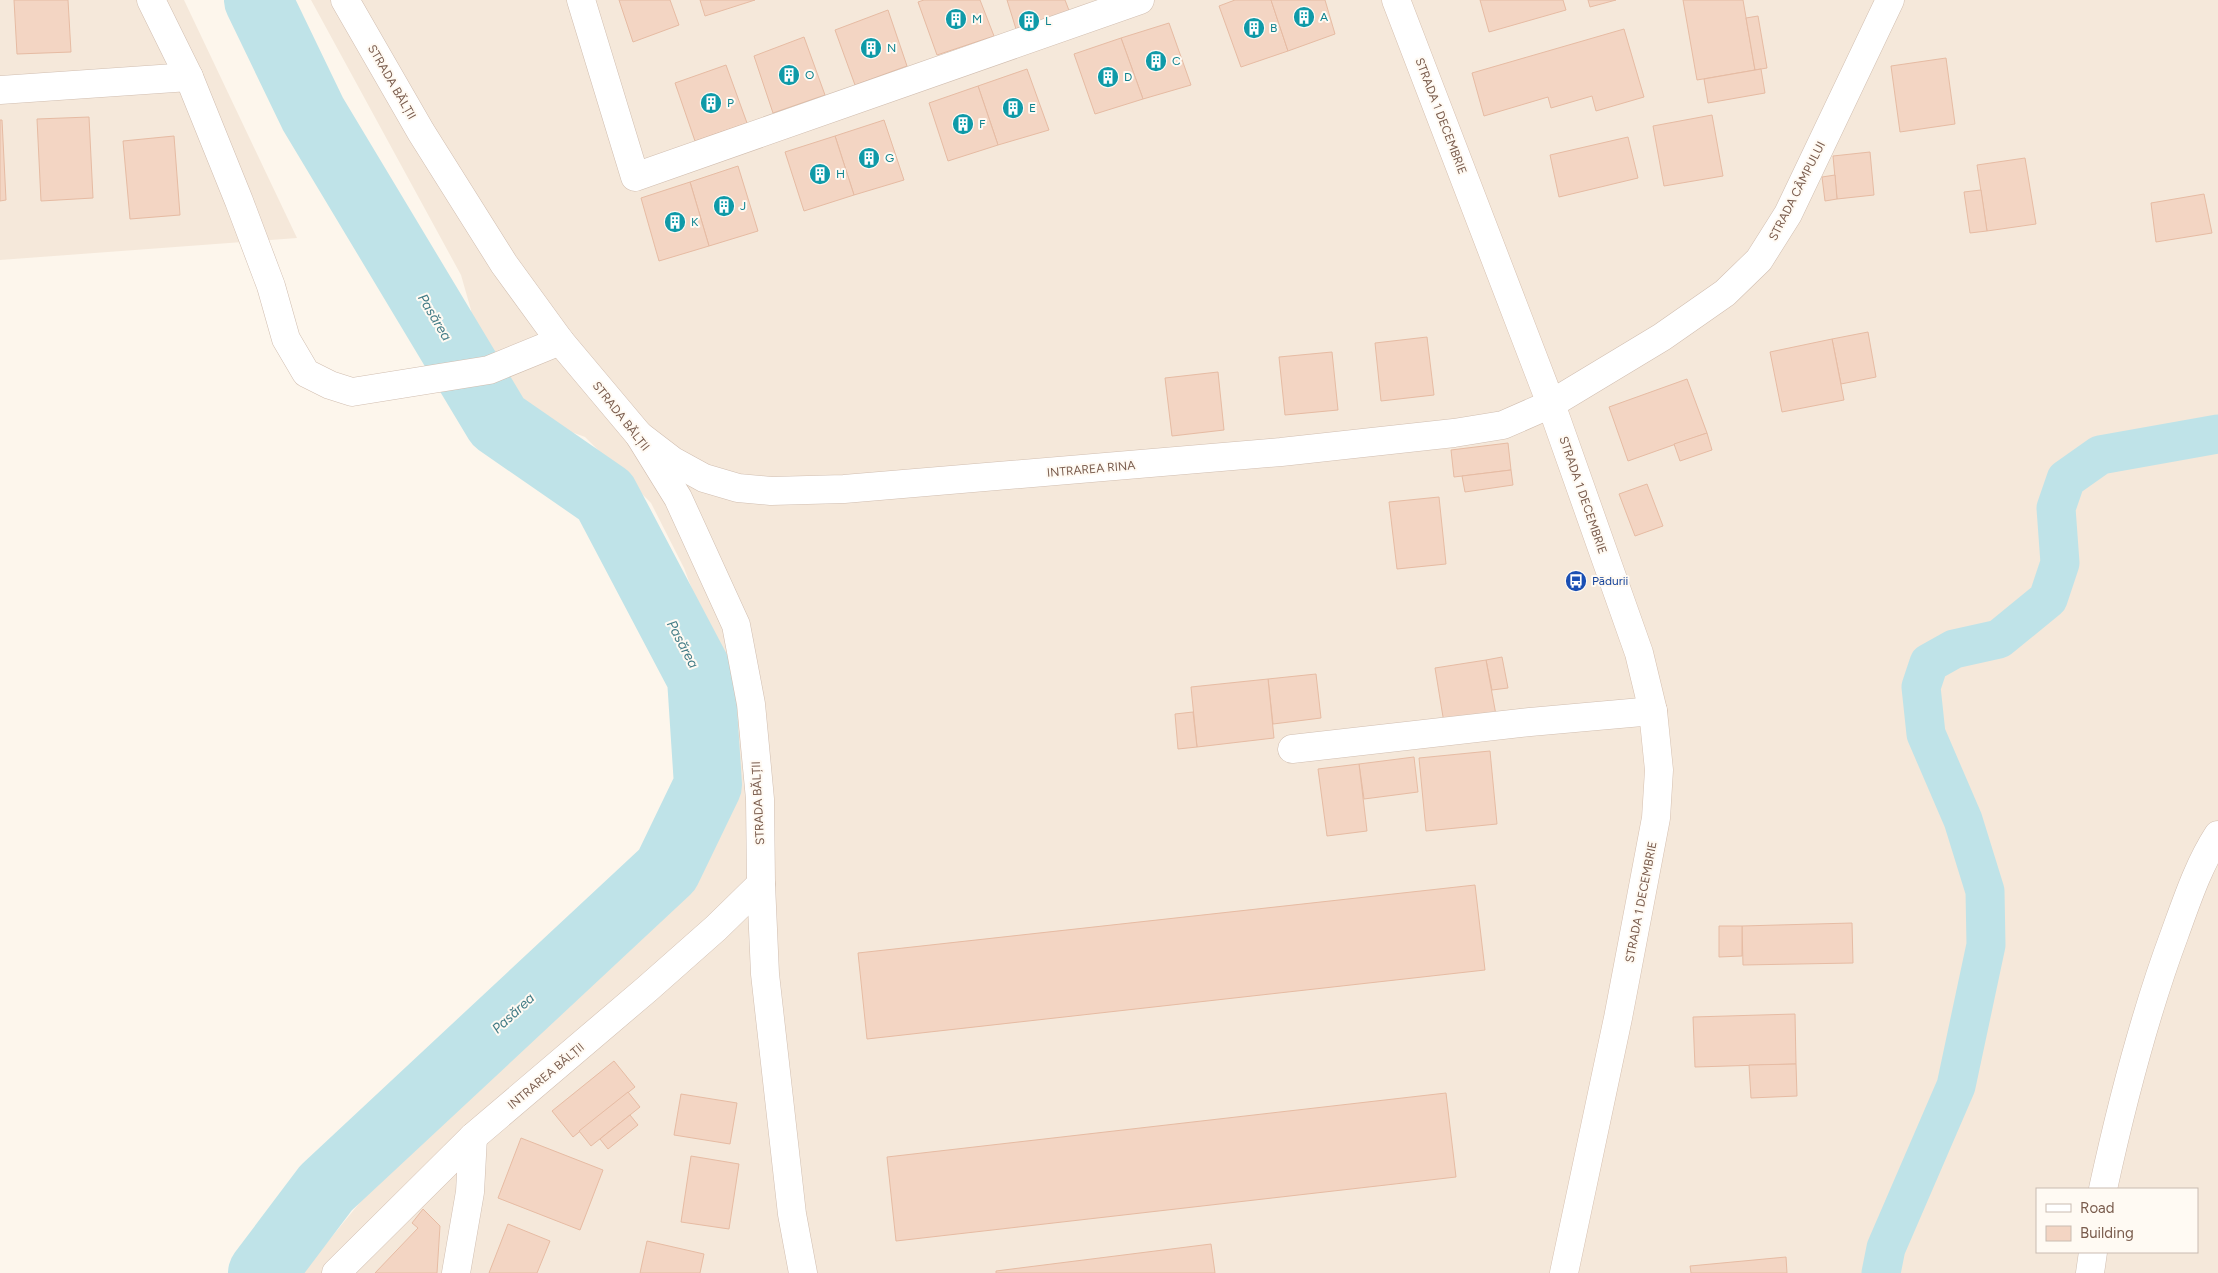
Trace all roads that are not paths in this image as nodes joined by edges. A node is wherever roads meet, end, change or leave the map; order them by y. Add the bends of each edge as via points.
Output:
1 (151, 0) edge
2 (345, 0) edge
3 (581, 0) edge
4 (1140, 0) edge
5 (1396, 0) edge
6 (1890, 0) edge
7 (1109, 5) edge
8 (189, 77) junction
9 (0, 90) edge
10 (560, 341) junction
11 (1551, 404) junction
12 (639, 435) junction
13 (1653, 711) junction
14 (1292, 749) dead end
15 (2218, 835) edge
16 (761, 884) junction
17 (473, 1137) junction
18 (2103, 1188) edge
19 (2093, 1253) edge
20 (336, 1273) edge
21 (456, 1273) edge
22 (803, 1273) edge
23 (1564, 1273) edge
24 (2090, 1273) edge

1 - 8 street
2 - 10 street, STRADA BĂLȚII via 421,132 504,264
3 - 7 street via 635,177
4 - 7 street
5 - 11 street, STRADA 1 DECEMBRIE
6 - 11 street, STRADA CÂMPULUI via 1788,214 1759,260 1725,293 1662,338
8 - 9 street
8 - 10 street via 255,244 286,339 306,373 352,392 489,370
10 - 12 street, STRADA BĂLȚII
11 - 12 street, INTRAREA RINA via 1503,425 1454,433 1281,452 844,489 771,491 738,488 689,470
11 - 13 street, STRADA 1 DECEMBRIE via 1639,653
12 - 16 street, STRADA BĂLȚII via 678,498 736,625 751,704 760,799
13 - 14 street
13 - 23 street, STRADA 1 DECEMBRIE via 1658,770 1656,818
15 - 18 street via 2182,913 2158,979 2133,1062
16 - 17 street, INTRAREA BĂLȚII via 647,989
16 - 22 street, STRADA BĂLȚII via 766,984 792,1214
17 - 20 street, INTRAREA BĂLȚII
17 - 21 street via 470,1192
19 - 24 street

